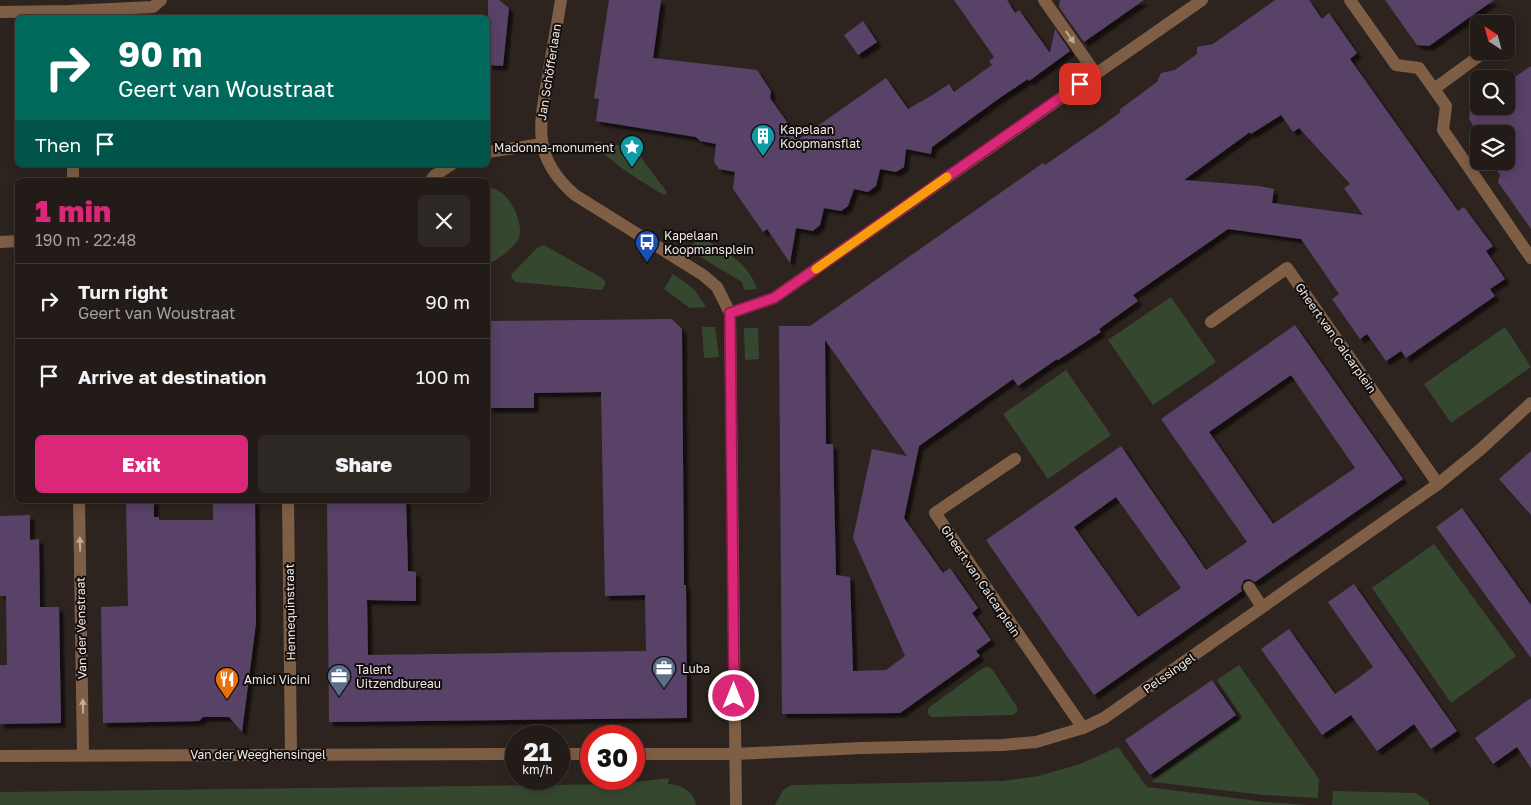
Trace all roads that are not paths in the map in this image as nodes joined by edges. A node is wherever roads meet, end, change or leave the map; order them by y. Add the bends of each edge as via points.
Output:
1 (161, 0) edge
2 (561, 0) edge
3 (1044, 0) edge
4 (1202, 0) edge
5 (1350, 0) edge
6 (0, 12) edge
7 (69, 14) edge
8 (1474, 60) edge
9 (1096, 74) junction
10 (1434, 89) junction
11 (542, 144) junction
12 (490, 152) edge
13 (448, 167) edge
14 (434, 178) edge
15 (15, 241) edge
16 (0, 242) edge
17 (1531, 258) edge
18 (730, 313) junction
19 (1211, 322) dead end
20 (1531, 403) edge
21 (1015, 459) dead end
22 (1438, 484) junction
23 (79, 503) edge
24 (288, 503) edge
25 (1248, 587) dead end
26 (1262, 607) junction
27 (1082, 728) junction
28 (291, 754) junction
29 (505, 754) edge
30 (645, 754) edge
31 (735, 754) junction
32 (84, 755) junction
33 (0, 756) edge
34 (736, 805) edge

1 - 7 street via 153,7
2 - 11 street, Jan Schöfferlaan via 541,120
3 -> 9 street
4 - 9 street
5 - 10 street via 1396,65 1419,68
6 - 7 street
8 - 10 street
9 - 18 street via 774,298
10 - 17 street via 1446,106 1443,130
11 - 12 street
11 - 18 street via 554,175 561,183 703,275 717,287
13 - 14 street
15 - 16 street
18 - 31 street
19 - 22 street, Gheert van Calcarplein via 1287,268
20 - 22 street, Pelssingel
21 - 27 street, Gheert van Calcarplein via 935,513
22 - 26 street, Pelssingel
32 -> 23 street, Van der Venstraat
24 - 28 street, Hennequinstraat
25 - 26 street
26 - 27 street, Pelssingel via 1104,718
27 - 31 street, Pelssingel via 1036,742 1003,746
28 - 29 street, Van der Weeghensingel
28 - 32 street, Van der Weeghensingel
30 - 31 street
31 - 34 street
32 - 33 street, Van der Weeghensingel

